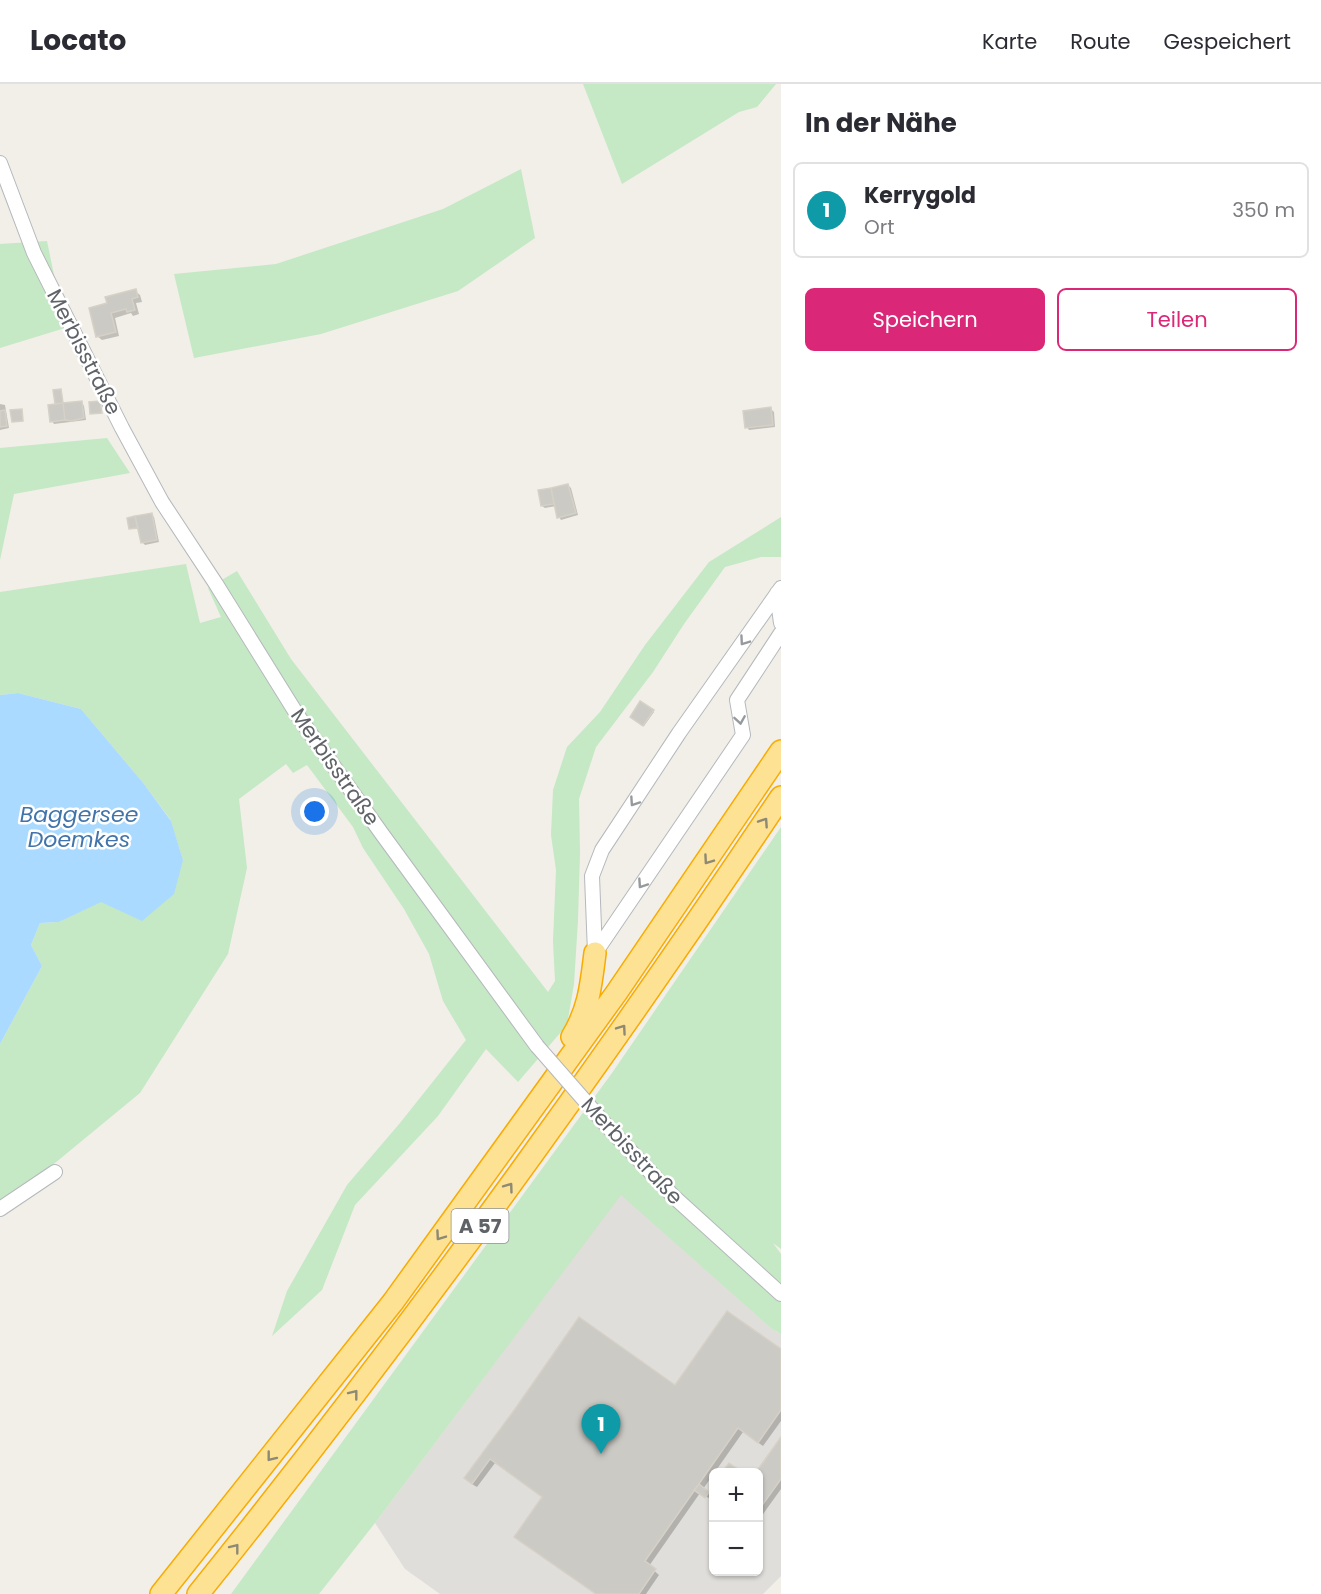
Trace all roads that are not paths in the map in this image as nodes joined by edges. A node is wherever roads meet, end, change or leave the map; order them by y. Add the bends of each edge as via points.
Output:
1 (0, 163) edge
2 (779, 591) edge
3 (781, 623) edge
4 (781, 633) edge
5 (781, 752) edge
6 (781, 797) edge
7 (595, 953) junction
8 (510, 1137) junction
9 (55, 1172) dead end
10 (0, 1209) edge
11 (781, 1294) edge
12 (161, 1594) edge
13 (198, 1594) edge

1 - 11 street, Merbisstraße, bridge via 34,253 122,428 162,502 298,716 537,1046 672,1196
2 - 3 street
2 -> 7 street via 602,850 592,876
4 -> 7 street via 737,700 743,735
5 -> 8 highway, A 57 via 617,992
13 -> 6 highway, A 57 via 494,1207
7 - 8 highway via 590,995 582,1020
8 -> 12 highway, A 57 via 393,1302
9 - 10 street

